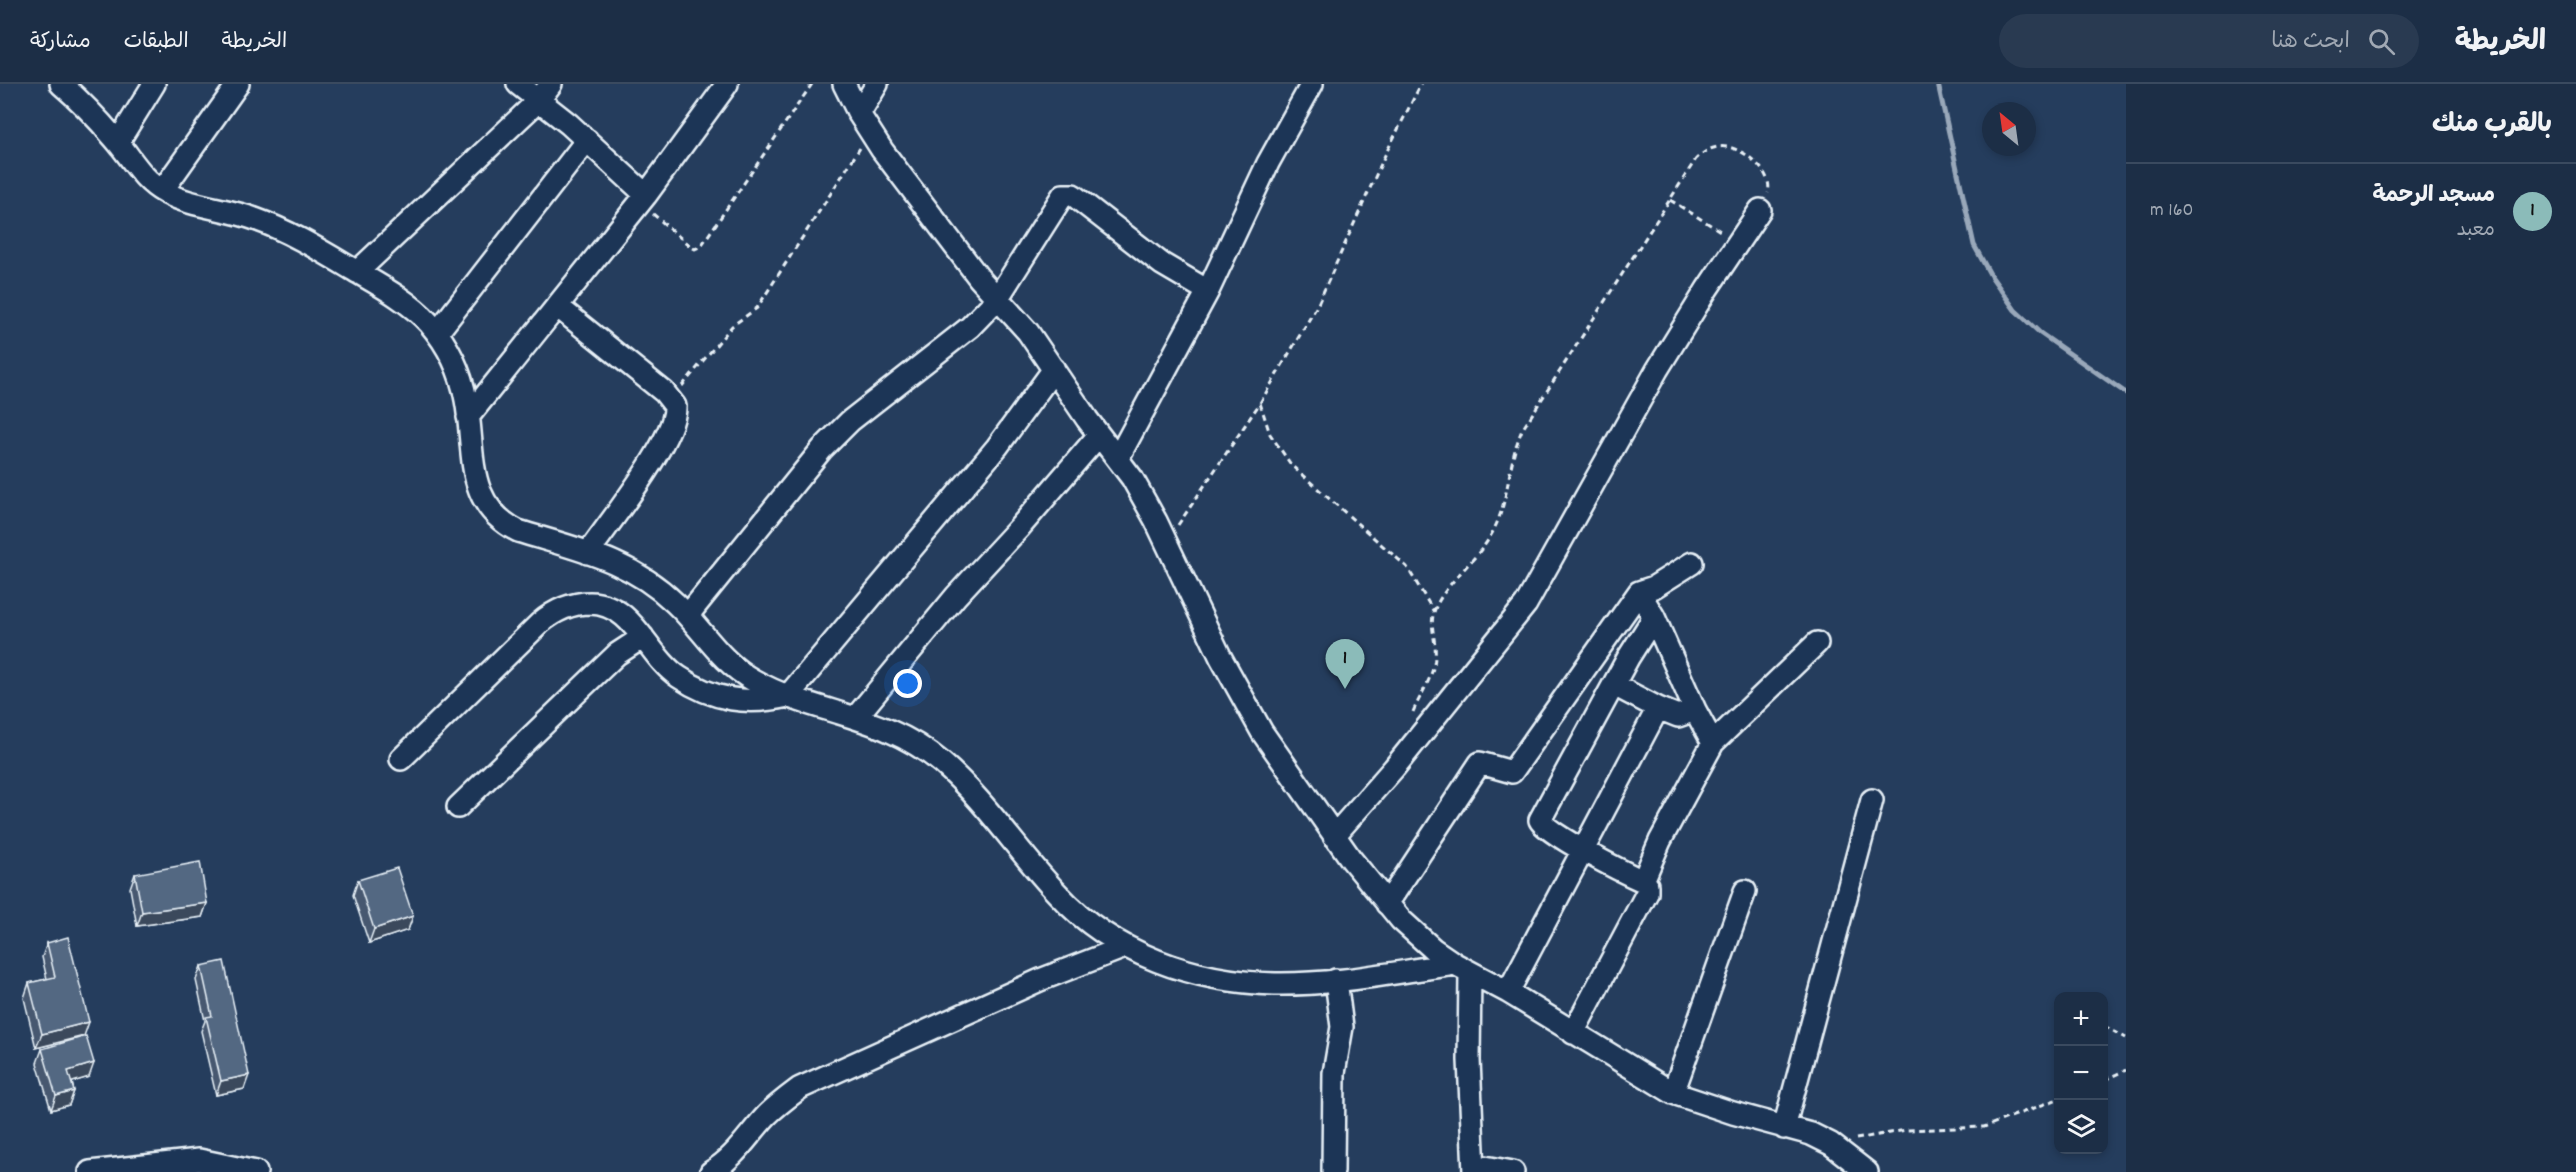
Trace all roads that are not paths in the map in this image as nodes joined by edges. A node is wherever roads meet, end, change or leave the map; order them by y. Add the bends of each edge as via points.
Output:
1 (61, 84) edge
2 (154, 84) edge
3 (238, 84) edge
4 (518, 84) edge
5 (728, 84) edge
6 (844, 84) edge
7 (877, 84) edge
8 (1312, 84) edge
9 (545, 92) edge
10 (859, 114) junction
11 (587, 140) junction
12 (118, 142) junction
13 (162, 190) junction
14 (643, 199) junction
15 (1760, 210) road end
16 (357, 272) junction
17 (1208, 291) junction
18 (997, 299) junction
19 (557, 306) junction
20 (437, 333) junction
21 (1054, 369) junction
22 (468, 417) junction
23 (1099, 435) junction
24 (1118, 458) junction
25 (588, 552) junction
26 (1692, 563) dead end
27 (1639, 592) junction
28 (688, 615) junction
29 (1654, 617) junction
30 (643, 637) junction
31 (1817, 644) dead end
32 (1614, 686) junction
33 (788, 696) junction
34 (1658, 708) junction
35 (1695, 710) junction
36 (856, 717) junction
37 (1713, 743) junction
38 (402, 759) dead end
39 (1872, 800) dead end
40 (458, 807) dead end
41 (1334, 836) junction
42 (1582, 849) junction
43 (1642, 881) junction
44 (1744, 891) dead end
45 (1387, 904) junction
46 (1125, 947) junction
47 (1462, 968) junction
48 (1336, 980) junction
49 (1508, 992) junction
50 (1574, 1033) junction
51 (1673, 1092) junction
52 (1784, 1128) junction
53 (1474, 1168) edge
54 (90, 1172) edge
55 (256, 1172) edge
56 (711, 1172) edge
57 (1333, 1172) edge
58 (1514, 1172) edge
59 (1867, 1172) edge

1 - 12 street
2 - 12 street
3 - 13 street
4 - 9 street
5 - 14 street
6 - 10 street
7 - 10 street
8 - 17 street via 1268,163
9 - 11 street
9 - 16 street
10 - 18 street via 870,134
11 - 14 street
11 - 20 street
12 - 13 street via 146,179
13 - 16 street via 277,228
14 - 19 street
15 - 41 street via 1657,370 1526,604 1402,759
16 - 20 street via 405,301
17 - 18 street via 1162,264 1068,194 1059,198
17 - 24 street
18 - 21 street via 1028,332
18 - 28 street via 970,327 874,401 822,448
19 - 22 street
19 - 25 street via 671,399 675,411 655,456
20 - 22 street via 457,367
21 - 23 street
21 - 33 street via 997,447
22 - 25 street via 476,484 491,513 518,531
23 - 24 street
23 - 36 street via 956,596
24 - 41 street via 1145,499 1241,696
25 - 28 street via 641,576
26 - 27 street
27 - 29 street
27 - 45 street via 1512,772 1480,763
28 - 33 street via 731,664 748,677
29 - 32 street
29 - 35 street
30 - 33 street via 679,677 717,695 752,702
30 - 38 street via 611,607 586,603 561,609 540,623
30 - 40 street via 617,654
31 - 37 street
32 - 34 street
32 - 42 street via 1540,820
33 - 36 street
34 - 35 street via 1678,716
34 - 42 street
35 - 37 street
36 - 46 street via 900,735 939,761 1058,895
37 - 43 street
39 - 52 street
41 - 45 street
42 - 43 street
42 - 49 street
43 - 50 street via 1647,885 1647,893
44 - 51 street
45 - 47 street via 1416,935
46 - 48 street via 1182,969 1243,982
46 - 56 street via 1040,980 800,1088 766,1116 727,1162
47 - 48 street
47 - 49 street
47 - 53 street
48 - 57 street via 1342,1027 1334,1073
49 - 50 street
50 - 51 street
51 - 52 street
52 - 59 street via 1811,1134 1831,1144
53 - 58 street
54 - 55 street via 199,1160

